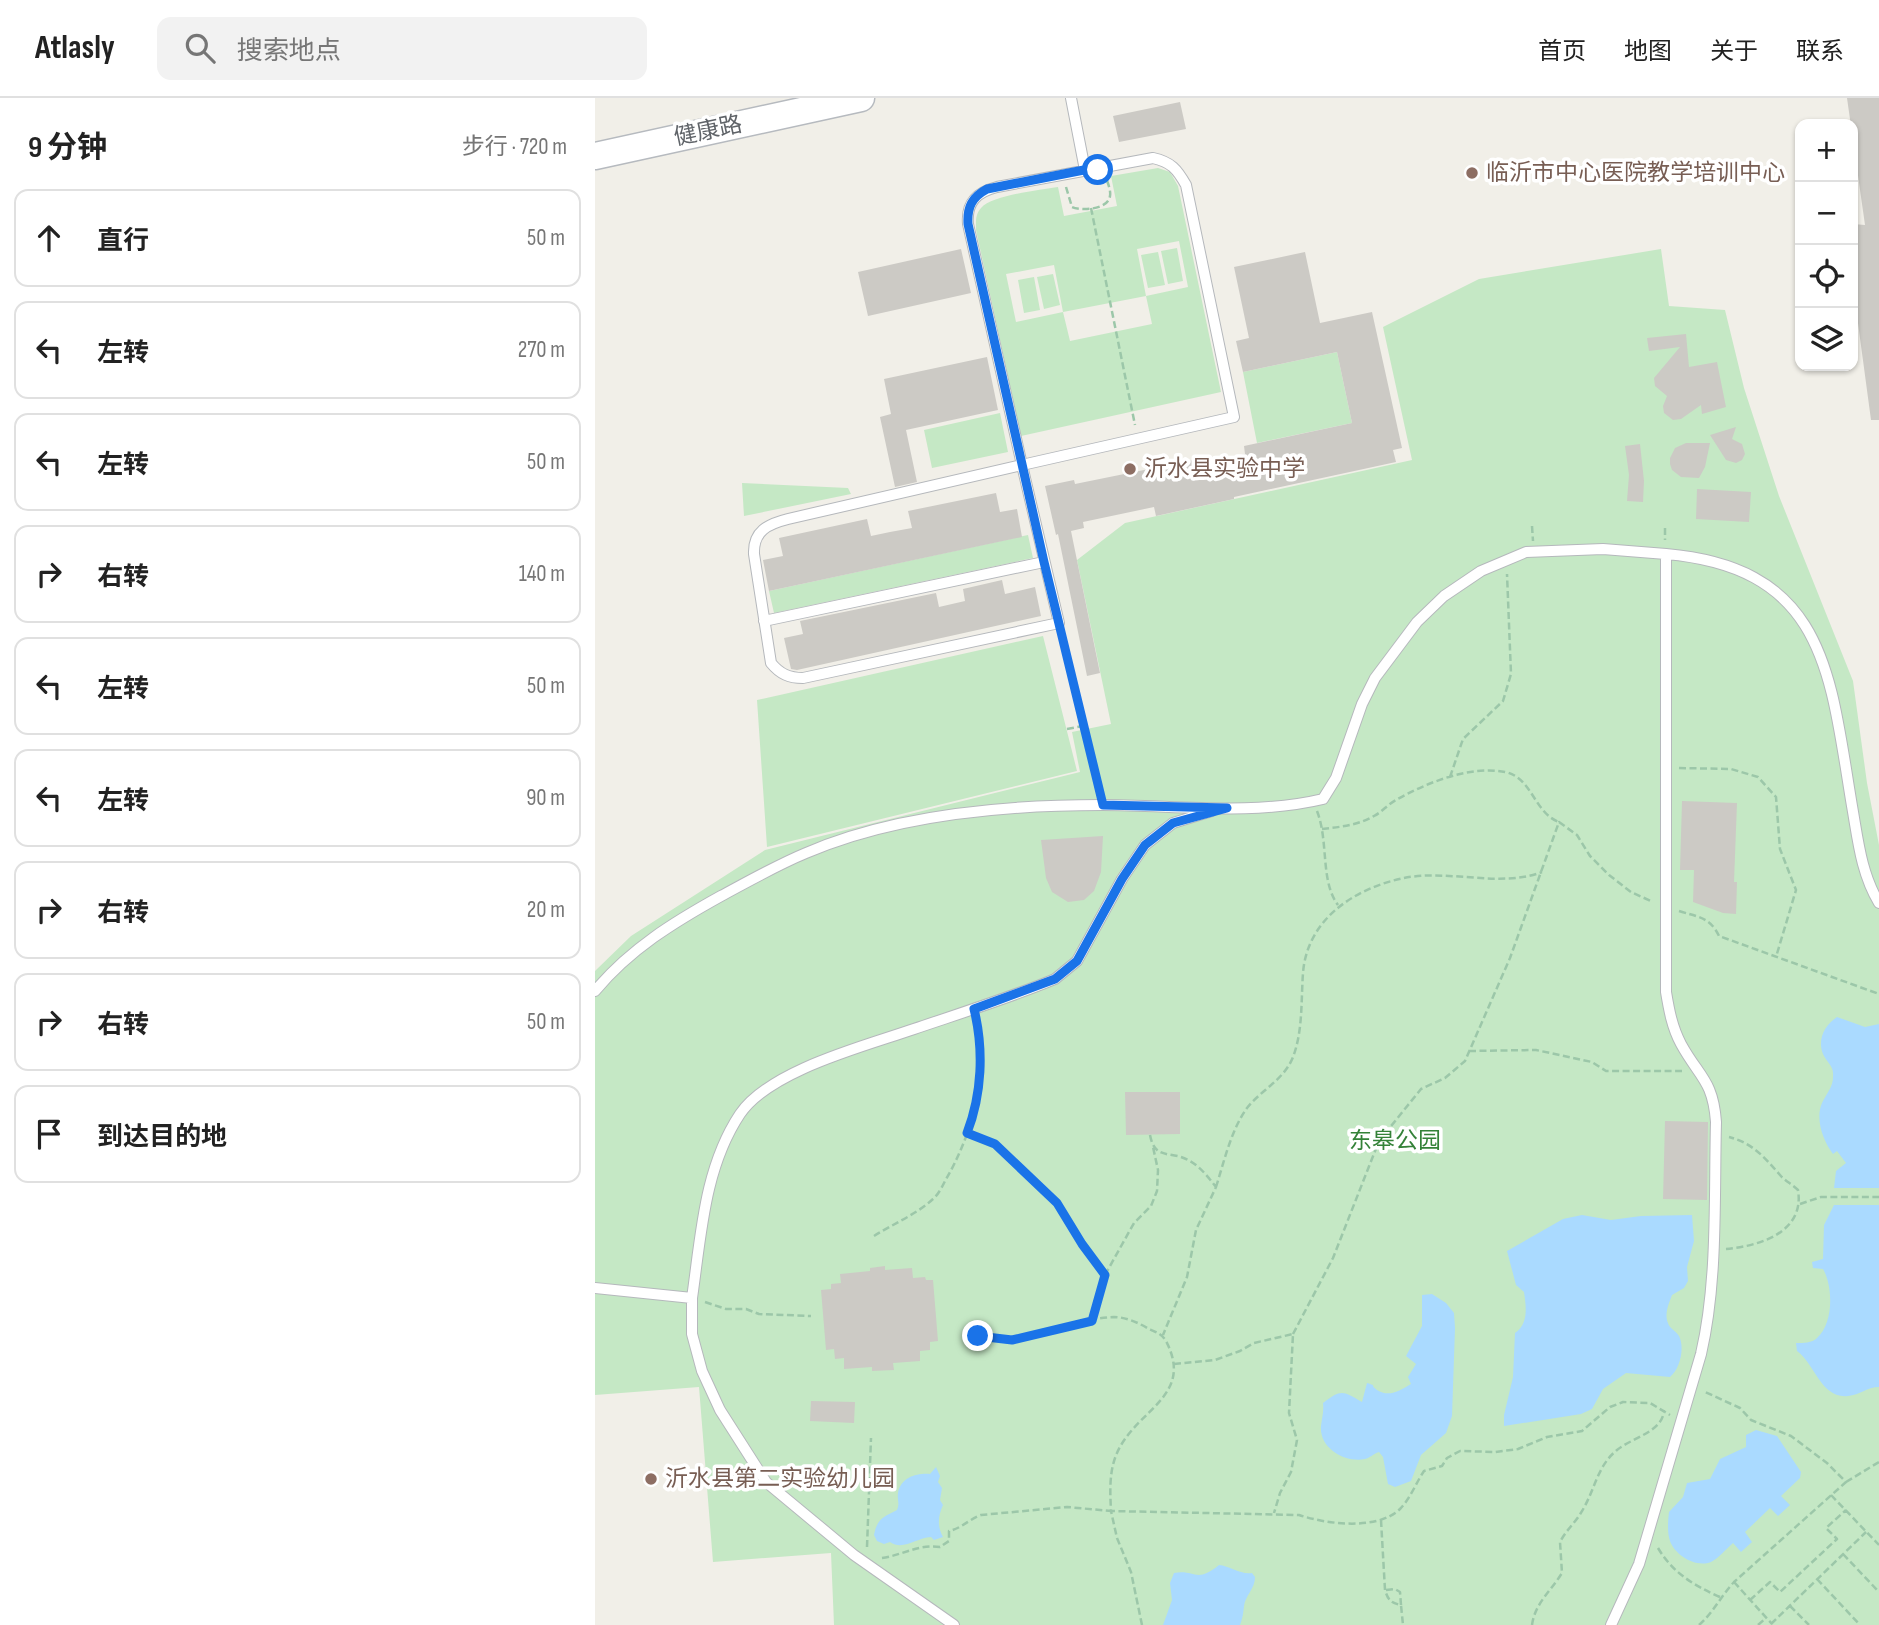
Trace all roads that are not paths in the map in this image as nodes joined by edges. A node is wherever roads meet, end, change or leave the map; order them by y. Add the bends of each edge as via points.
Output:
1 (861, 98) edge
2 (1071, 98) edge
3 (595, 156) edge
4 (1090, 169) junction
5 (1022, 465) junction
6 (1666, 554) junction
7 (1044, 562) junction
8 (764, 621) junction
9 (1227, 808) junction
10 (1879, 903) edge
11 (595, 991) edge
12 (595, 1288) edge
13 (692, 1298) junction
14 (954, 1625) edge
15 (1611, 1625) edge

1 - 3 main road, 健康路
2 - 4 lane
4 - 5 lane via 987,189 973,199 967,215
4 - 5 lane via 1153,158 1165,160 1181,176 1234,417
5 - 7 lane
5 - 8 lane via 767,526 754,545
6 - 9 lane via 1603,548 1527,552 1481,571 1444,596 1417,622 1374,678 1324,799 1298,805
6 - 10 lane via 1732,566 1760,581 1792,606 1813,637 1828,673 1863,869
6 - 15 lane via 1666,992 1671,1023 1714,1099 1709,1320 1639,1564
7 - 8 lane
7 - 8 lane via 1059,622 817,675 792,678 771,663
9 - 11 lane via 1027,807 930,819 862,834 807,852 686,915 641,945
9 - 13 lane via 1173,823 1145,845 1077,961 1055,979 815,1063 766,1088 741,1112 723,1145 707,1195
12 - 13 lane
13 - 14 lane via 692,1334 702,1371 720,1410 766,1482 866,1564

